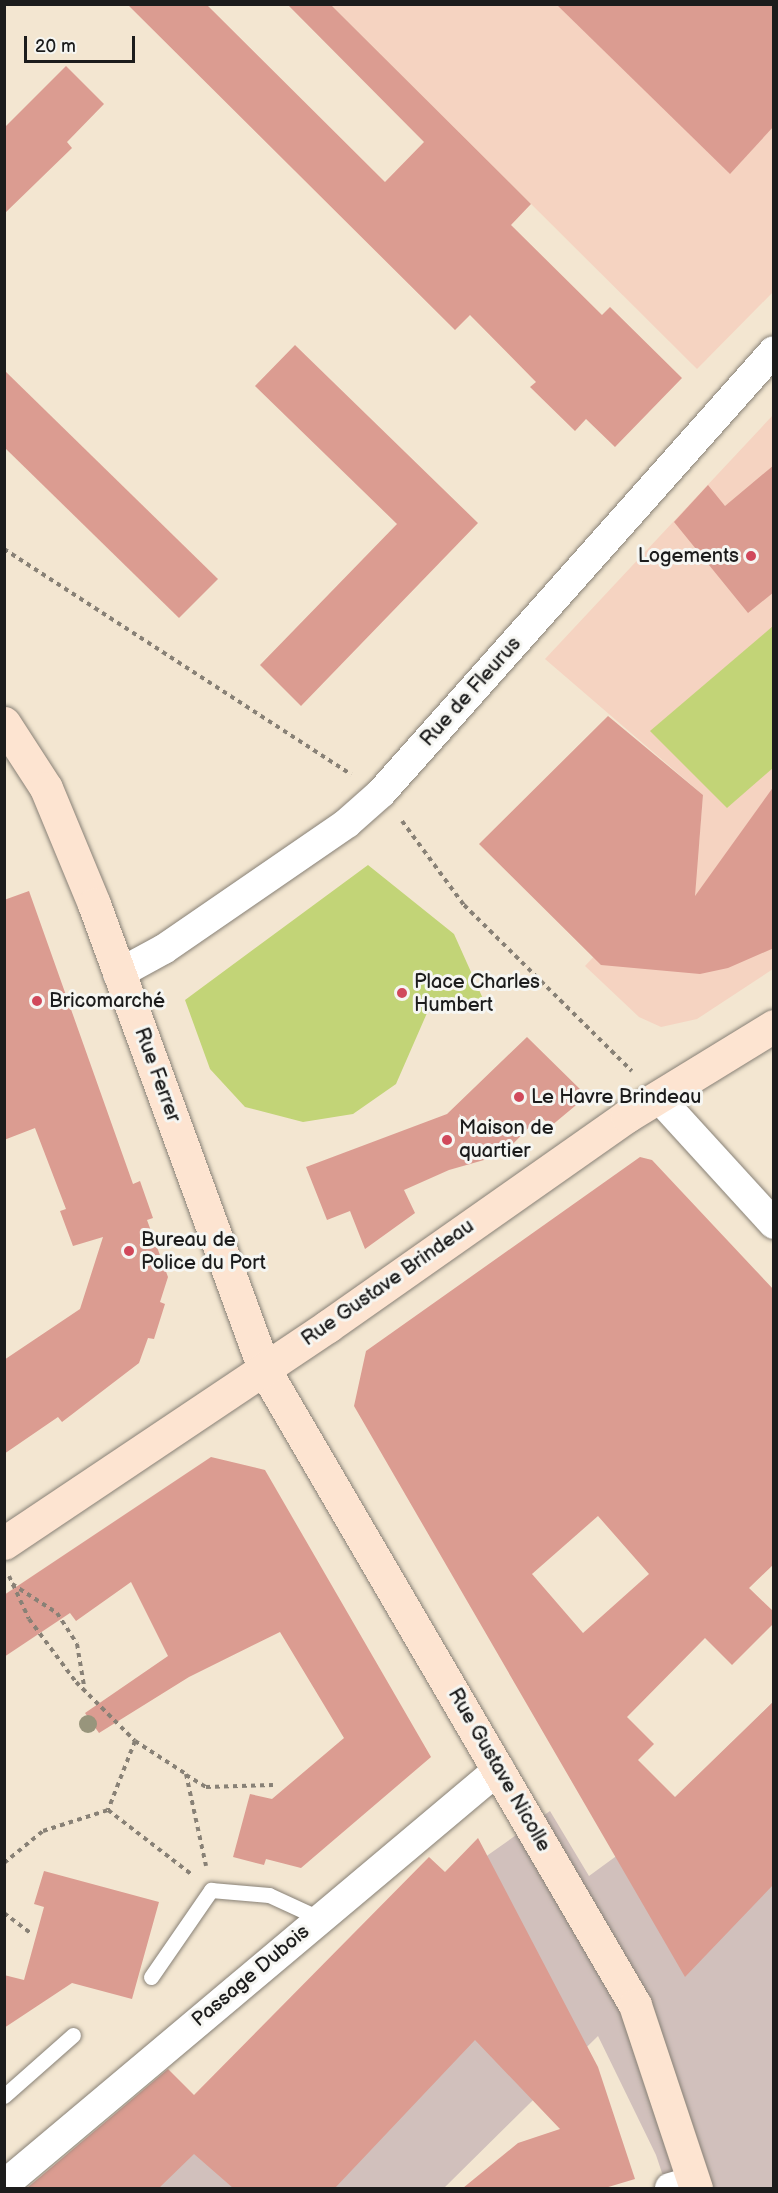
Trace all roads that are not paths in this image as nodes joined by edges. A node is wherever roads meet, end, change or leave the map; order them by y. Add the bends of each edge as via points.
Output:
1 (774, 351) edge
2 (4, 723) edge
3 (118, 974) junction
4 (774, 1026) edge
5 (658, 1097) junction
6 (774, 1224) edge
7 (264, 1369) junction
8 (4, 1543) edge
9 (499, 1769) junction
10 (319, 1918) junction
11 (151, 1977) dead end
12 (73, 2035) dead end
13 (4, 2096) edge
14 (5, 2184) edge
15 (687, 2186) edge

1 - 3 street, Rue de Fleurus via 381,793 347,823 164,949
2 - 3 street, Rue Ferrer via 46,788
3 - 7 street, Rue Ferrer
4 - 5 street, Rue Gustave Brindeau
5 - 6 street
5 - 7 street, Rue Gustave Brindeau
7 - 8 street, Rue Gustave Brindeau
7 - 9 street, Rue Gustave Nicolle
9 - 10 street, Passage Dubois
9 - 15 street, Rue Gustave Nicolle via 635,2005
10 - 11 lane via 269,1895 211,1890
10 - 14 street, Passage Dubois
12 - 13 lane

